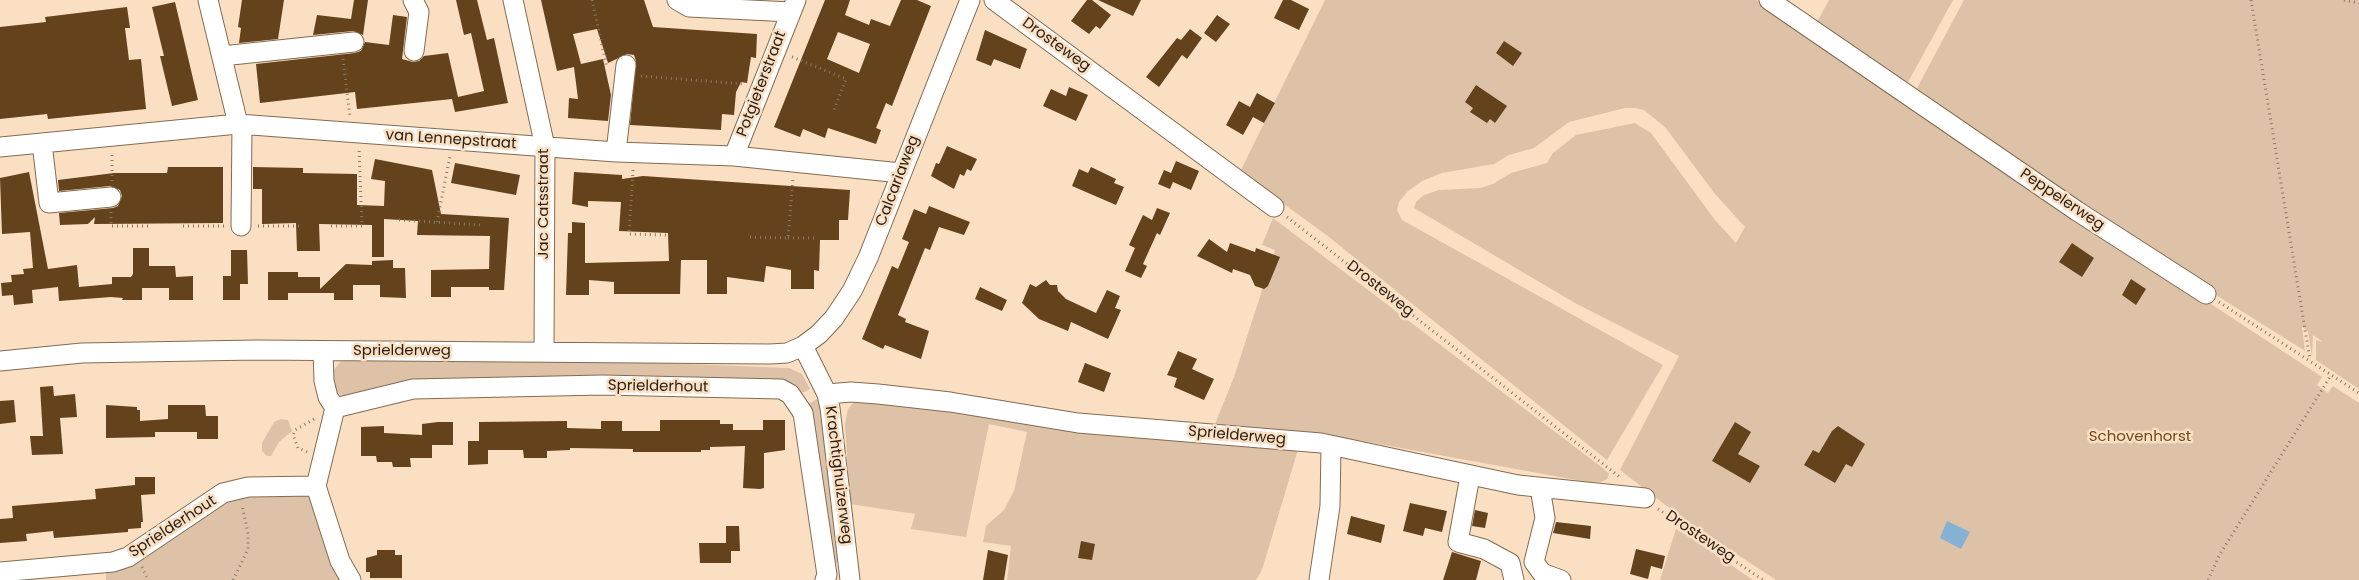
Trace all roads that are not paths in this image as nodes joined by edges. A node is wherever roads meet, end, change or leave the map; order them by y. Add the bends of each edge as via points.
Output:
1 (208, 0) edge
2 (414, 0) edge
3 (514, 0) edge
4 (678, 0) edge
5 (970, 0) edge
6 (994, 0) edge
7 (1768, 0) edge
8 (793, 6) edge
9 (348, 42) road end
10 (414, 51) dead end
11 (222, 56) junction
12 (625, 70) road end
13 (240, 124) junction
14 (42, 143) junction
15 (0, 147) edge
16 (545, 147) junction
17 (625, 153) junction
18 (734, 156) junction
19 (901, 173) junction
20 (112, 197) dead end
21 (1274, 207) road end
22 (241, 226) road end
23 (2206, 294) road end
24 (803, 346) junction
25 (323, 351) junction
26 (544, 351) junction
27 (0, 361) edge
28 (827, 394) junction
29 (334, 412) junction
30 (1331, 446) junction
31 (1470, 476) junction
32 (316, 486) junction
33 (1540, 488) junction
34 (1645, 498) road end
35 (0, 572) edge
36 (1533, 574) edge
37 (850, 576) edge
38 (826, 578) edge
39 (351, 580) edge
40 (1319, 580) edge
41 (1514, 580) edge
42 (1561, 580) edge

1 - 11 street
2 - 10 street via 419,12
3 - 16 street, Jac Catsstraat
4 - 8 street, Potgieterstraat via 689,7
5 - 19 street, Calcariaweg
6 - 21 street, Drosteweg
7 - 23 street, Peppelerweg
8 - 18 street, Potgieterstraat
9 - 11 street
11 - 13 street
12 - 17 street
13 - 14 street, van Lennepstraat
13 - 16 street, van Lennepstraat
13 - 22 street
14 - 15 street, van Lennepstraat
14 - 20 street via 49,203
16 - 17 street, van Lennepstraat
16 - 26 street, Jac Catsstraat
17 - 18 street, van Lennepstraat
18 - 19 street, van Lennepstraat
19 - 24 street, Calcariaweg via 852,291 834,318
24 - 26 street, Sprielderweg via 787,353 770,354
24 - 28 street, Krachtighuizerweg
25 - 26 street, Sprielderweg
25 - 27 street, Sprielderweg via 82,353
25 - 29 street via 324,381
28 - 30 street, Sprielderweg via 887,395 1078,423
28 - 37 street, Krachtighuizerweg
29 - 32 street
29 - 38 street, Sprielderhout via 413,389 603,385 781,389 790,394 803,413
30 - 31 street, Sprielderweg
30 - 40 street via 1330,506
31 - 33 street, Sprielderweg
31 - 41 street via 1458,542 1484,549 1510,563
32 - 35 street, Sprielderhout via 248,487 223,493 128,558
32 - 39 street via 340,560
33 - 34 street, Sprielderweg
33 - 36 street via 1545,518
36 - 42 street via 1542,573
37 - 38 street

